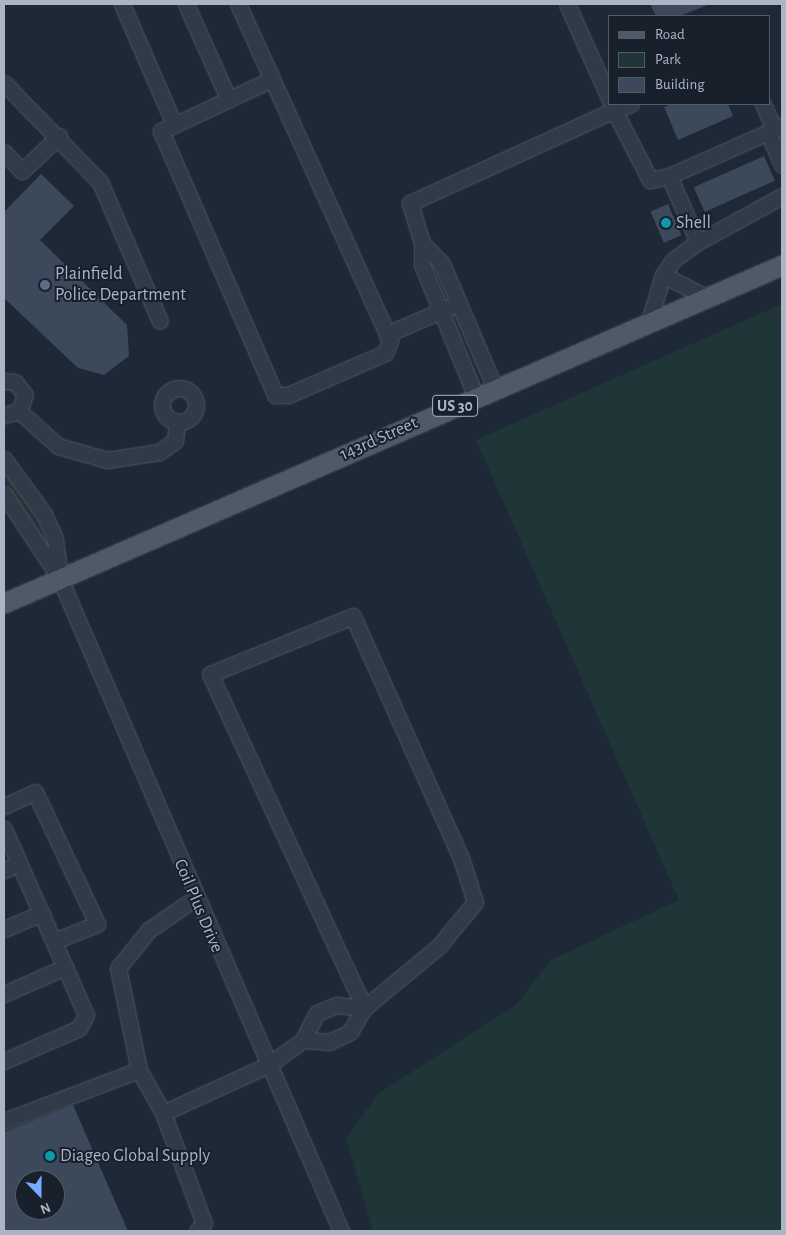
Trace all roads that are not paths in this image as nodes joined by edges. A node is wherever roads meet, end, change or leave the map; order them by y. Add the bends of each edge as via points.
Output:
1 (122, 4) edge
2 (186, 4) edge
3 (238, 4) edge
4 (567, 4) edge
5 (272, 79) junction
6 (4, 83) edge
7 (608, 83) edge
8 (228, 98) junction
9 (617, 105) edge
10 (619, 105) edge
11 (764, 105) edge
12 (173, 122) junction
13 (775, 129) edge
14 (59, 136) junction
15 (4, 152) edge
16 (782, 165) edge
17 (669, 176) junction
18 (782, 196) edge
19 (698, 242) junction
20 (422, 244) junction
21 (782, 265) edge
22 (663, 275) junction
23 (706, 297) junction
24 (459, 303) junction
25 (441, 311) junction
26 (160, 321) dead end
27 (649, 321) junction
28 (387, 334) junction
29 (4, 381) edge
30 (495, 388) junction
31 (476, 397) junction
32 (19, 411) junction
33 (4, 415) edge
34 (177, 422) dead end
35 (4, 459) edge
36 (4, 494) edge
37 (60, 579) junction
38 (4, 603) edge
39 (4, 806) edge
40 (4, 829) edge
41 (19, 863) junction
42 (4, 870) edge
43 (194, 898) junction
44 (42, 912) junction
45 (4, 929) edge
46 (54, 942) junction
47 (66, 967) junction
48 (4, 994) edge
49 (364, 1008) junction
50 (303, 1040) junction
51 (4, 1061) edge
52 (268, 1065) junction
53 (139, 1070) junction
54 (163, 1113) junction
55 (4, 1121) edge
56 (197, 1231) edge
57 (340, 1231) edge

1 - 12 street
2 - 8 street
3 - 5 street
4 - 7 street
5 - 8 street
5 - 28 street
6 - 14 street
8 - 12 street
9 - 20 street via 410,204
10 - 17 street via 650,180
11 - 13 street
12 - 28 street via 164,126 162,139 275,395 288,395 385,353 390,341
13 - 16 street
13 - 17 street
14 - 15 street via 22,171
14 - 26 street via 100,182
17 - 19 street
18 - 19 street
19 - 22 street via 673,260
20 - 24 street via 442,264
20 - 25 street via 422,266
21 - 23 main road, 143rd Street / US 30
22 - 23 street
22 - 27 street
23 - 27 main road, 143rd Street / US 30
24 - 25 street
24 - 30 street
25 - 28 street
25 - 31 street
27 - 30 main road, 143rd Street / US 30
29 - 32 street via 15,382 23,390 25,401
30 - 31 main road, 143rd Street / US 30
31 - 37 main road, 143rd Street / US 30
32 - 33 street
32 - 34 street via 58,446 107,460 159,452 175,441
35 - 37 street, Coil Plus Drive via 44,514 55,539
36 - 37 street, Coil Plus Drive
37 - 38 main road, 143rd Street / US 30
37 - 43 street, Coil Plus Drive
39 - 46 street via 35,792 97,924
40 - 41 street
41 - 42 street
41 - 44 street
43 - 52 street, Coil Plus Drive
43 - 53 street via 149,930 118,968
44 - 45 street
44 - 46 street
46 - 47 street
47 - 48 street
47 - 51 street via 85,1022
49 - 49 street via 439,946 475,902 461,858 352,616 210,674
49 - 50 street via 350,1032 329,1042
49 - 50 street via 336,1005 317,1013
50 - 52 street
52 - 54 street
52 - 57 street, Coil Plus Drive
53 - 54 street
53 - 55 street
54 - 56 street via 204,1223

